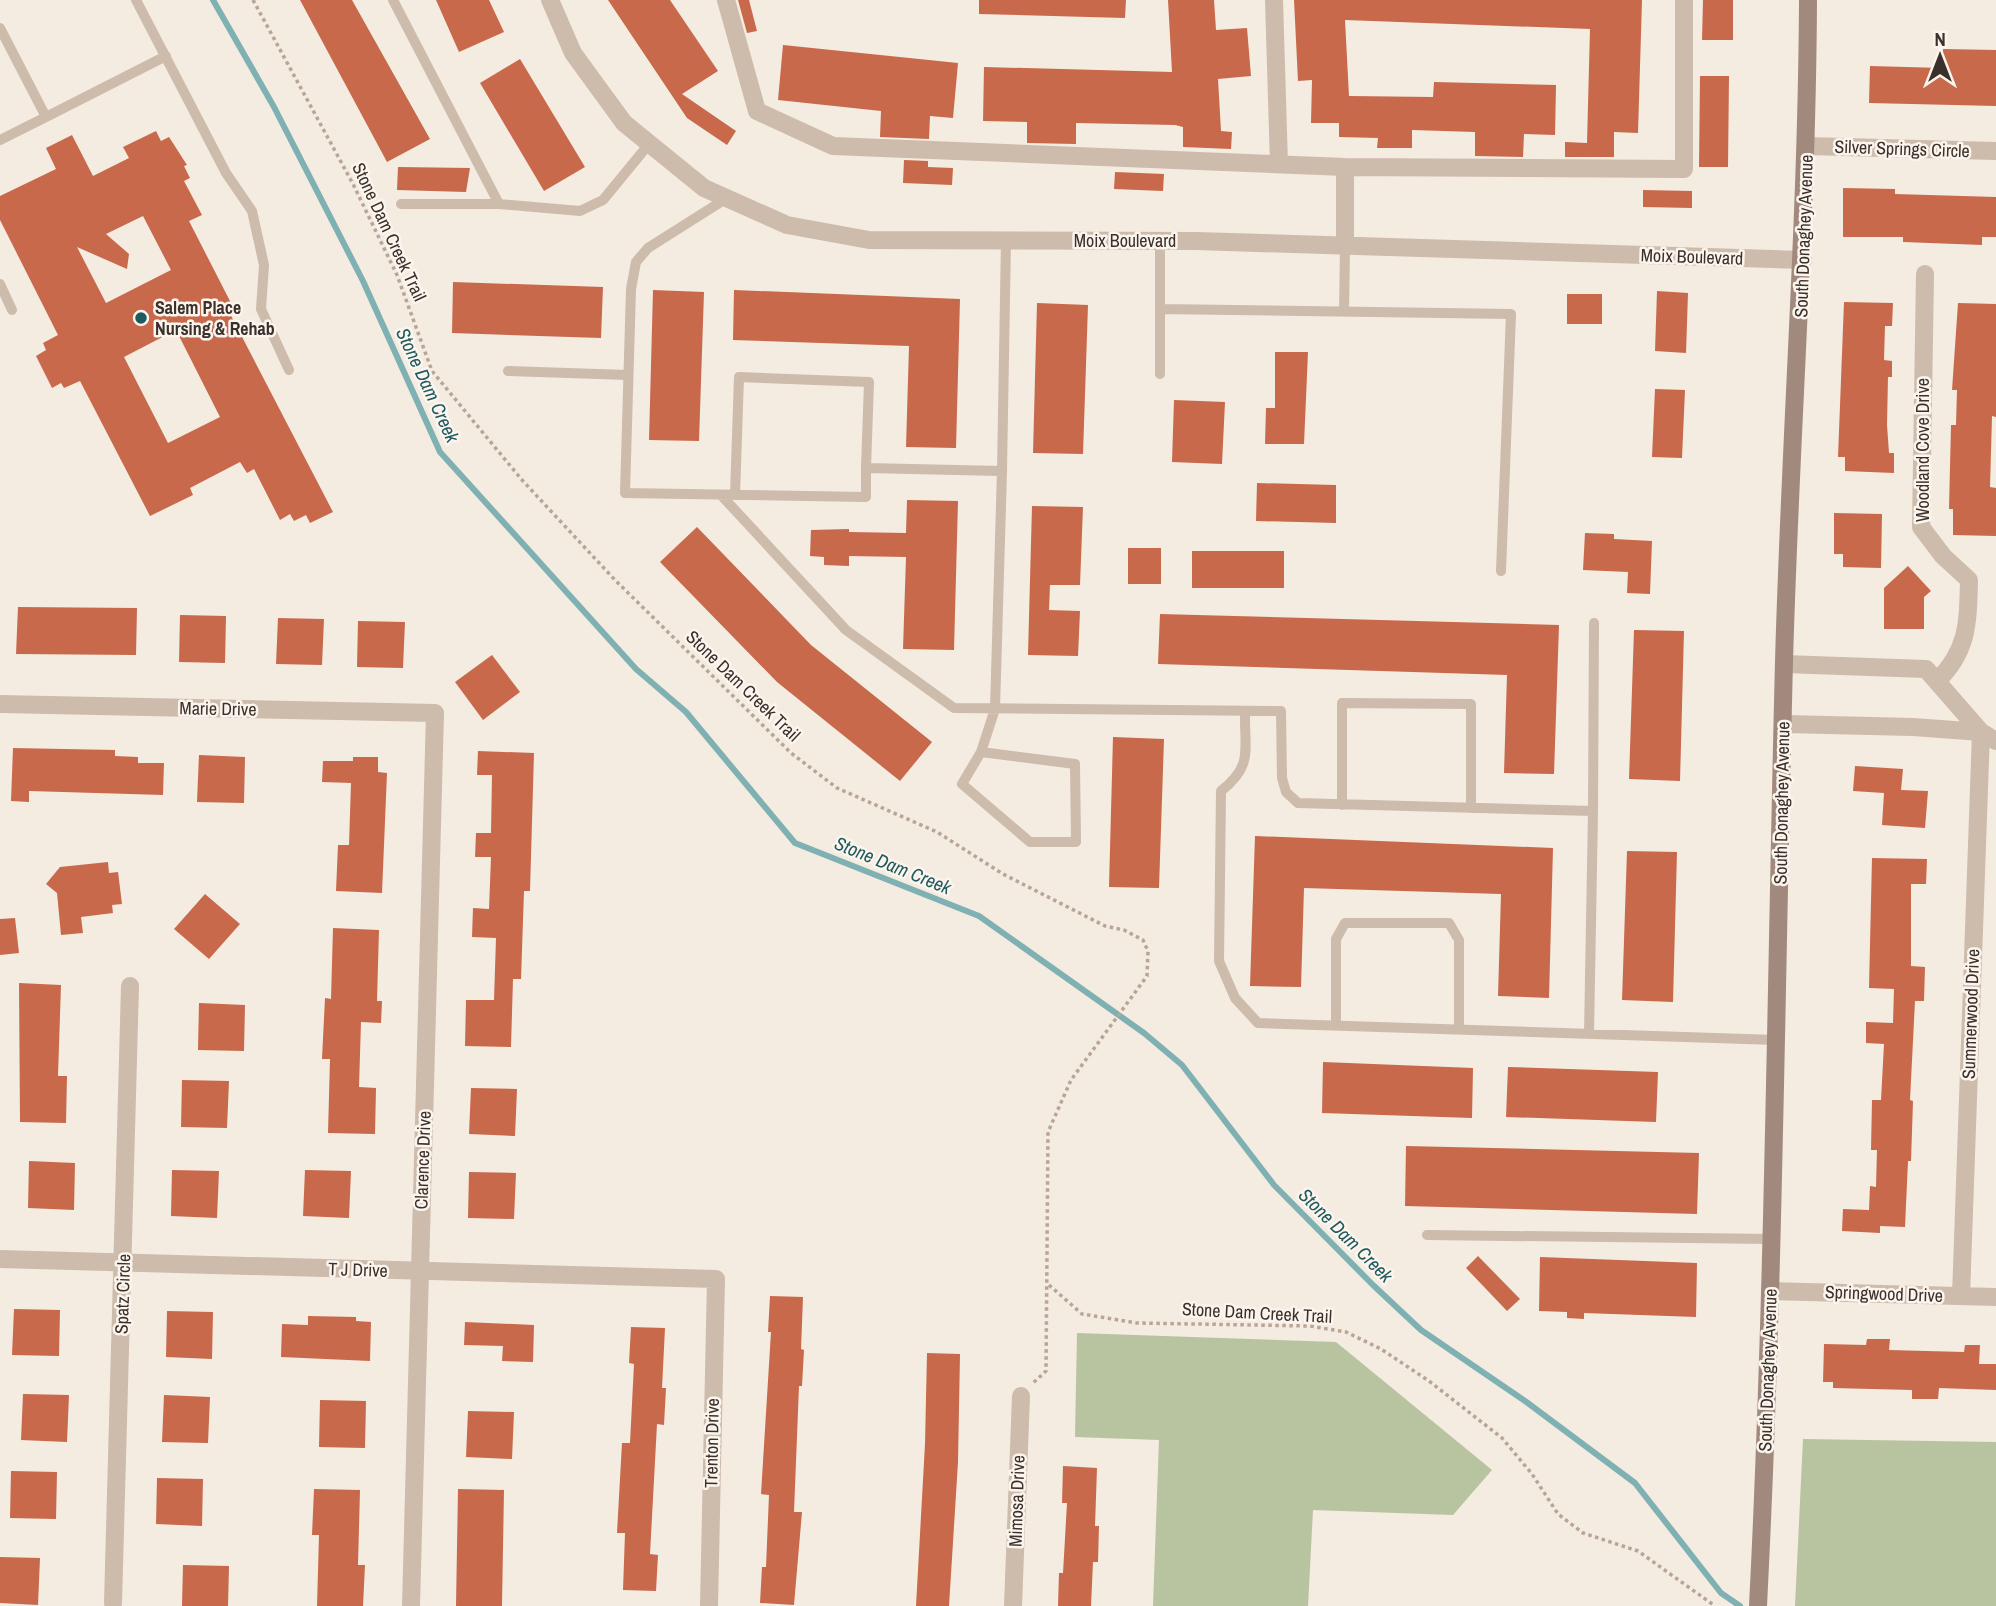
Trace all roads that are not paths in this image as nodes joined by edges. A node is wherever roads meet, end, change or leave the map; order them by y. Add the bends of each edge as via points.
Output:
1 (136, 0) edge
2 (393, 0) edge
3 (550, 0) edge
4 (726, 0) edge
5 (1274, 0) edge
6 (1685, 0) edge
7 (1808, 0) edge
8 (0, 28) edge
9 (166, 56) junction
10 (46, 117) junction
11 (0, 140) edge
12 (649, 144) junction
13 (1807, 146) junction
14 (1996, 151) edge
15 (1279, 164) junction
16 (1345, 167) junction
17 (727, 198) junction
18 (401, 204) dead end
19 (499, 204) junction
20 (1006, 240) junction
21 (1160, 241) junction
22 (1345, 246) junction
23 (1803, 260) junction
24 (1925, 274) dead end
25 (0, 284) edge
26 (1160, 309) junction
27 (12, 310) dead end
28 (1344, 312) junction
29 (289, 370) dead end
30 (508, 371) dead end
31 (1160, 374) dead end
32 (628, 375) junction
33 (866, 468) junction
34 (1002, 471) junction
35 (721, 495) junction
36 (735, 495) junction
37 (1501, 571) dead end
38 (1594, 624) dead end
39 (1784, 664) junction
40 (1937, 681) junction
41 (0, 704) edge
42 (995, 709) junction
43 (1245, 711) junction
44 (435, 713) joint
45 (1785, 724) junction
46 (1988, 737) edge
47 (981, 752) junction
48 (1342, 805) junction
49 (1471, 808) junction
50 (1593, 811) junction
51 (130, 986) dead end
52 (1336, 1025) junction
53 (1459, 1029) junction
54 (1589, 1034) junction
55 (1776, 1040) junction
56 (1427, 1235) dead end
57 (1773, 1239) junction
58 (0, 1259) edge
59 (124, 1263) junction
60 (420, 1272) junction
61 (716, 1279) joint
62 (1772, 1291) junction
63 (1961, 1296) junction
64 (1996, 1297) edge
65 (1021, 1396) road end
66 (113, 1603) dead end
67 (411, 1606) edge
68 (709, 1606) edge
69 (1013, 1606) edge
70 (1758, 1606) edge

1 - 9 lane
2 - 19 lane
3 - 12 street, Moix Boulevard via 573,53 624,123
4 - 15 street via 757,111 834,146
5 - 15 street
6 - 16 street via 1685,169
7 - 13 street, South Donaghey Avenue
8 - 10 lane
9 - 10 lane
9 - 29 lane via 226,173 253,211 264,265 261,309
10 - 11 lane
12 - 17 street, Moix Boulevard via 704,188
12 - 19 lane via 603,200 580,211
13 - 14 street, Silver Springs Circle
13 - 23 street, South Donaghey Avenue
15 - 16 street
16 - 22 street
17 - 20 street, Moix Boulevard via 787,225 869,240
17 - 32 lane via 648,248 636,262
18 - 19 lane
20 - 21 street, Moix Boulevard
20 - 34 lane
21 - 22 street, Moix Boulevard
21 - 26 lane
22 - 23 street, Moix Boulevard
22 - 28 lane
23 - 39 street, South Donaghey Avenue
24 - 40 street, Woodland Cove Drive via 1921,527 1969,580 1968,624 1955,664
25 - 27 lane
26 - 28 lane
26 - 31 lane
28 - 37 lane via 1511,314
30 - 32 lane
32 - 35 lane via 625,493
33 - 34 lane
33 - 36 lane via 866,497
33 - 36 lane via 869,382 739,377
34 - 42 lane
35 - 36 lane
35 - 42 lane via 846,630 954,708
38 - 50 lane
39 - 40 street via 1926,669
39 - 45 street, South Donaghey Avenue
40 - 46 street
41 - 44 street, Marie Drive
42 - 43 lane
42 - 47 lane
43 - 48 lane via 1281,711 1286,792 1298,803
43 - 52 lane via 1244,767 1240,776 1221,790 1219,961 1235,998 1258,1023
44 - 60 street, Clarence Drive
45 - 46 street via 1913,727
45 - 55 street, South Donaghey Avenue
46 - 63 street, Summerwood Drive
47 - 47 lane via 962,784 1030,842 1076,842 1074,764
48 - 49 lane
48 - 49 lane via 1342,703 1471,704
49 - 50 lane
50 - 54 lane
51 - 59 street, Spatz Circle
52 - 53 lane
52 - 53 lane via 1336,939 1340,927 1345,923 1420,922 1449,923 1455,929 1459,940
53 - 54 lane
54 - 55 lane
55 - 57 street, South Donaghey Avenue
56 - 57 lane
57 - 62 street, South Donaghey Avenue
58 - 59 street, T J Drive
59 - 60 street, T J Drive
59 - 66 street, Spatz Circle
60 - 61 street, T J Drive
60 - 67 street, Clarence Drive
61 - 68 street, Trenton Drive
62 - 63 street, Springwood Drive
62 - 70 street, South Donaghey Avenue
63 - 64 street, Springwood Drive
65 - 69 street, Mimosa Drive

